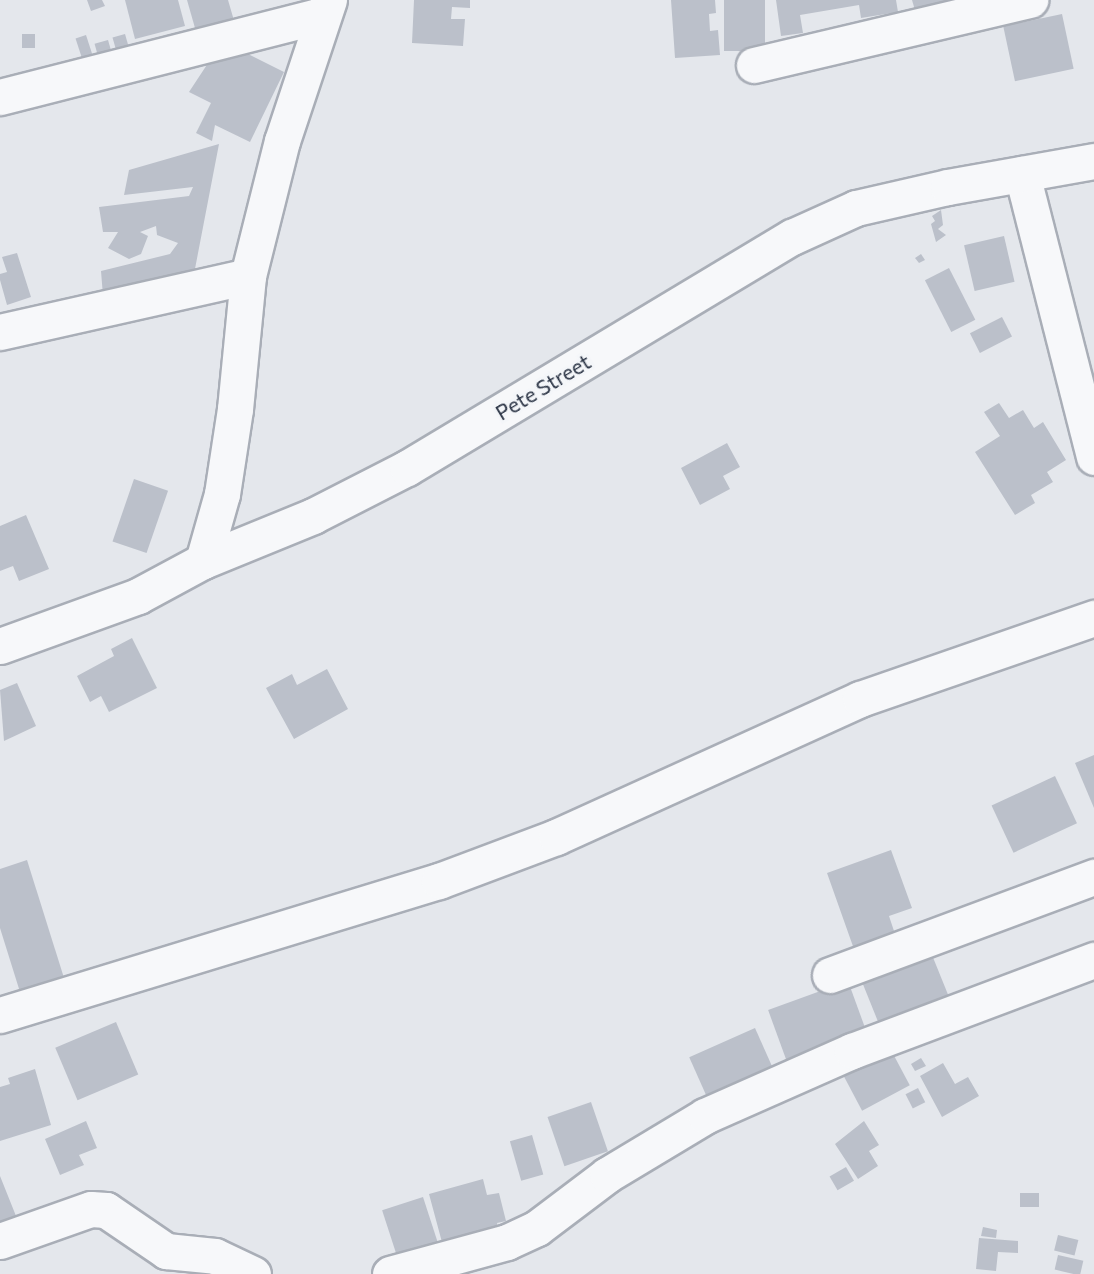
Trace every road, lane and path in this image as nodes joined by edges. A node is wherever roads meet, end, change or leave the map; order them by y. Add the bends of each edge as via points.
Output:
1 (1030, 0) edge
2 (325, 7) edge
3 (754, 65) dead end
4 (0, 97) edge
5 (1094, 162) edge
6 (1021, 174) junction
7 (248, 276) junction
8 (0, 332) edge
9 (1094, 457) edge
10 (203, 561) junction
11 (1094, 618) edge
12 (0, 646) edge
13 (1094, 877) edge
14 (1094, 960) edge
15 (830, 975) dead end
16 (0, 1015) edge
17 (0, 1241) edge
18 (253, 1274) edge
19 (390, 1274) edge

1 - 3 street
2 - 4 street
2 - 7 street via 282,141
5 - 6 street, Pete Street
6 - 9 street
6 - 10 street, Pete Street via 856,208 792,237 407,468 313,516
7 - 8 street
7 - 10 street via 222,494
10 - 12 street, Pete Street via 138,596
11 - 16 street via 860,699 556,837 439,881
13 - 15 street
14 - 19 street via 864,1046 716,1110 607,1175 537,1228 507,1242
17 - 18 street via 91,1209 106,1210 166,1251 215,1256

